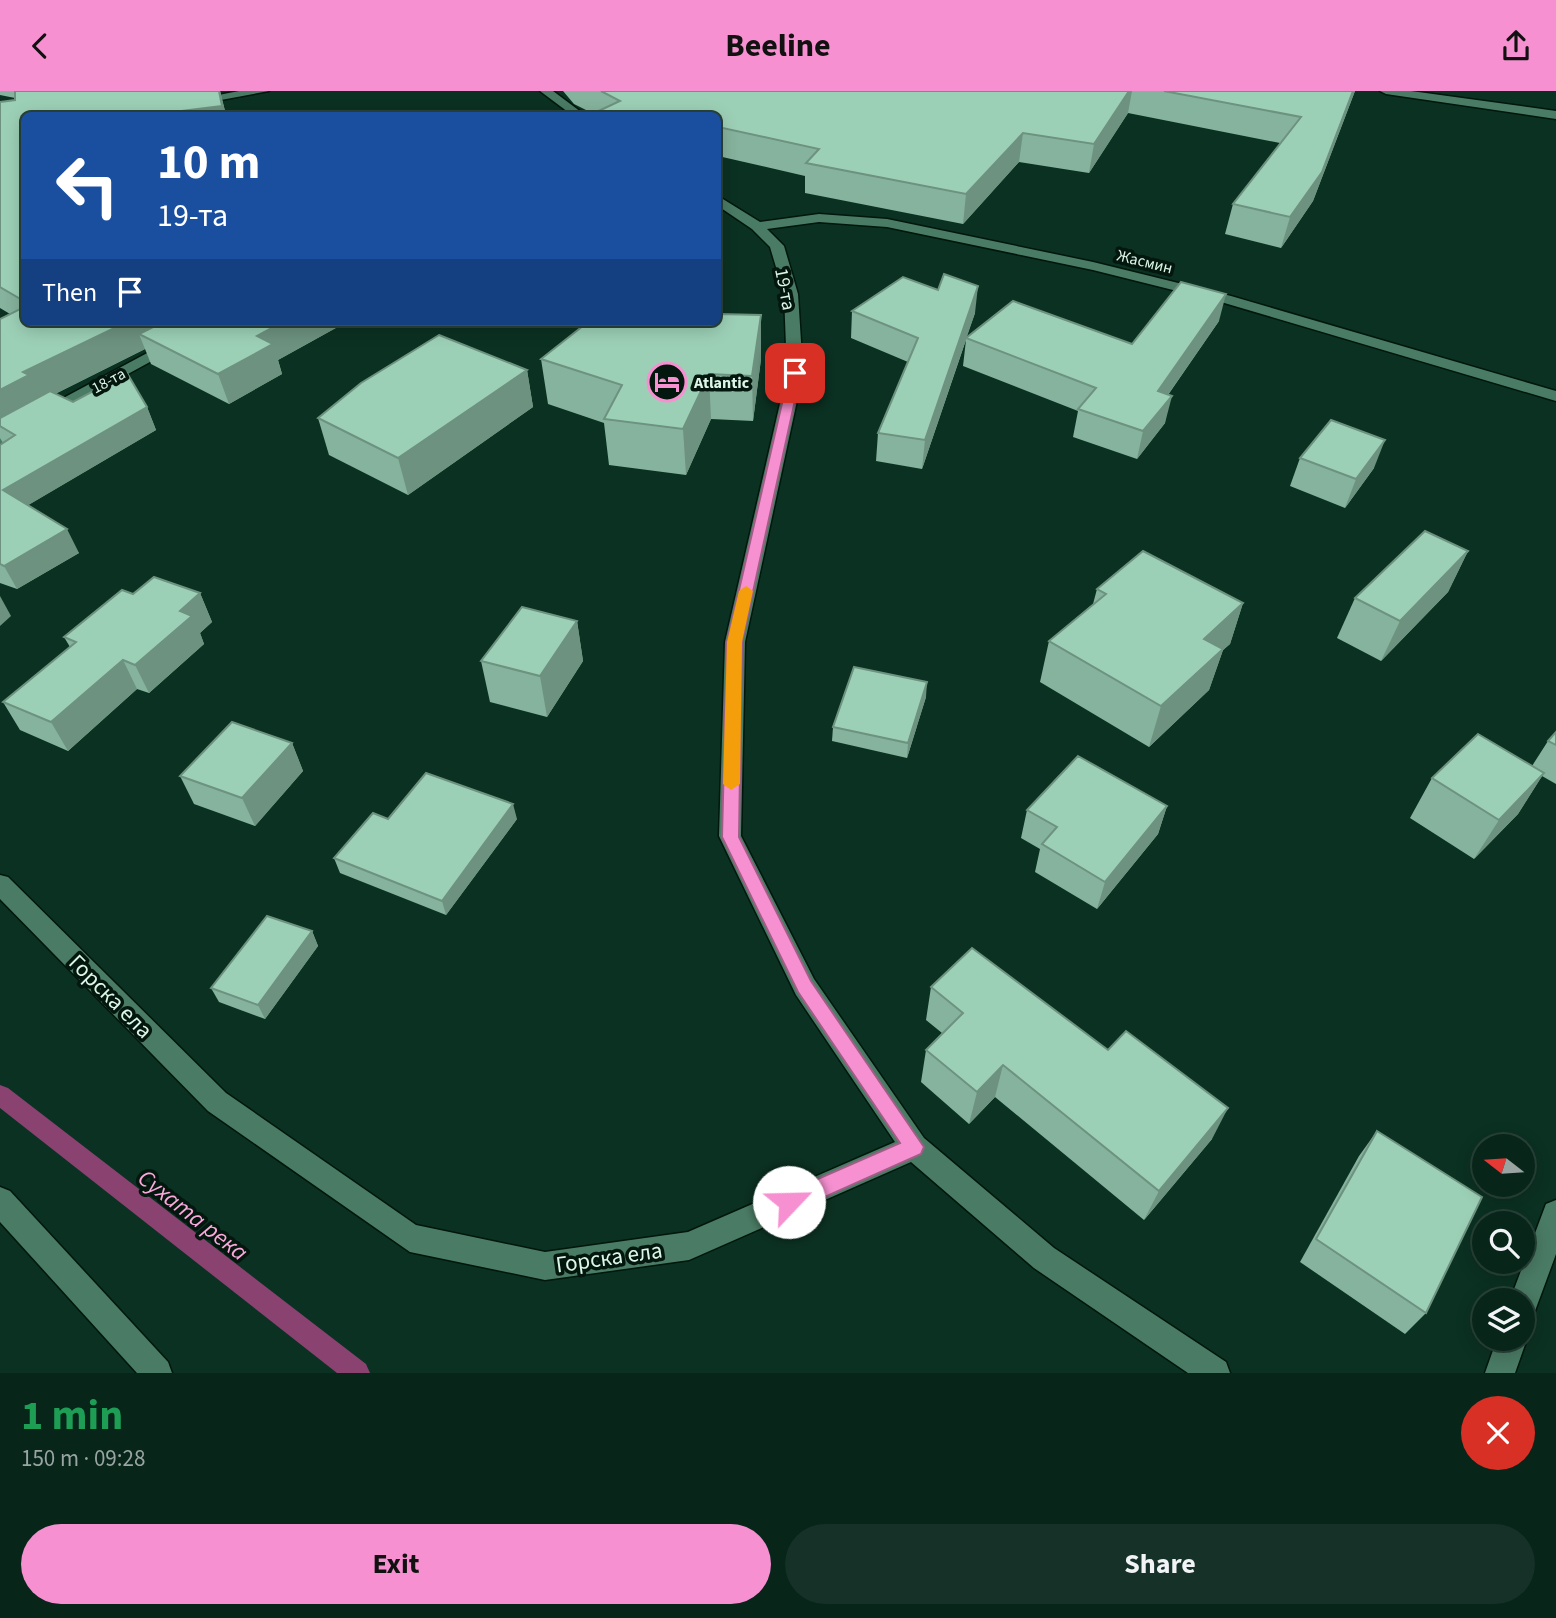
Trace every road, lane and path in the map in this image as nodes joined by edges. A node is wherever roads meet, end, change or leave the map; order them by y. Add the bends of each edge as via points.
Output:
1 (263, 91) edge
2 (546, 91) edge
3 (1386, 91) edge
4 (238, 93) edge
5 (185, 102) edge
6 (575, 112) edge
7 (1556, 115) edge
8 (721, 203) edge
9 (757, 226) junction
10 (209, 326) edge
11 (1556, 396) edge
12 (0, 439) edge
13 (0, 884) edge
14 (914, 1147) junction
15 (0, 1201) edge
16 (1556, 1214) edge
17 (1530, 1288) edge
18 (1508, 1351) edge
19 (157, 1373) edge
20 (1214, 1373) edge
21 (1500, 1373) edge

1 - 4 street
2 - 6 street
3 - 7 street
4 - 5 street
8 - 9 street, 19-та
9 - 11 street, Жасмин via 819,218 887,223 1079,263 1226,299
9 - 14 street, 19-та via 777,246 791,294 795,373 735,642 730,837 805,987
10 - 12 street, 18-та
13 - 14 street, Горска ела via 217,1103 411,1238 545,1266 689,1246
14 - 20 street via 1044,1258
15 - 19 street
16 - 17 street
18 - 21 street

